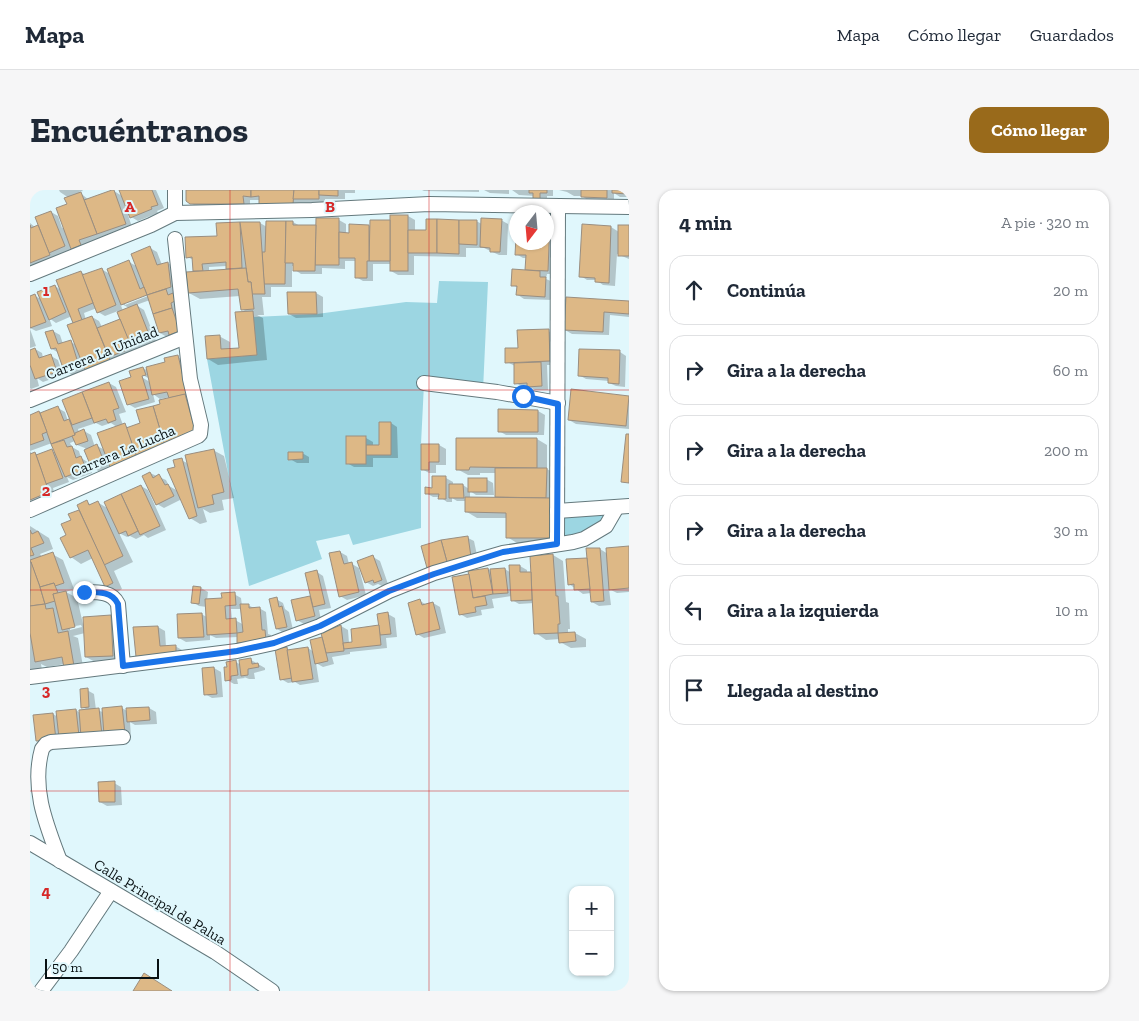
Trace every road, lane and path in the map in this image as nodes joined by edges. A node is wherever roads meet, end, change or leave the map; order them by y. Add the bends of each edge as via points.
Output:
1 (175, 190) edge
2 (558, 206) junction
3 (629, 208) edge
4 (174, 212) junction
5 (175, 239) dead end
6 (30, 274) edge
7 (185, 337) junction
8 (424, 383) dead end
9 (30, 400) edge
10 (558, 404) junction
11 (623, 506) edge
12 (30, 510) edge
13 (557, 512) junction
14 (557, 544) junction
15 (84, 592) dead end
16 (123, 666) junction
17 (30, 677) edge
18 (123, 737) dead end
19 (30, 843) edge
20 (60, 861) junction
21 (111, 892) junction
22 (41, 991) edge
23 (272, 991) edge

1 - 4 street
2 - 3 street
2 - 4 street via 429,204
2 - 10 street
4 - 6 street via 151,225
5 - 7 street
7 - 9 street, Carrera La Unidad
7 - 12 street, Carrera La Lucha via 200,434
8 - 10 street
10 - 13 street
11 - 13 street
11 - 14 street via 597,532 584,539
13 - 14 street
14 - 16 street via 503,552 434,574 389,591 320,626 274,643
15 - 16 street via 102,592 118,604
16 - 17 street
18 - 20 street via 51,742 42,749 38,781 40,798 44,819
19 - 20 street, Calle Principal de Palua
20 - 21 street, Calle Principal de Palua
21 - 22 street
21 - 23 street, Calle Principal de Palua via 215,952

